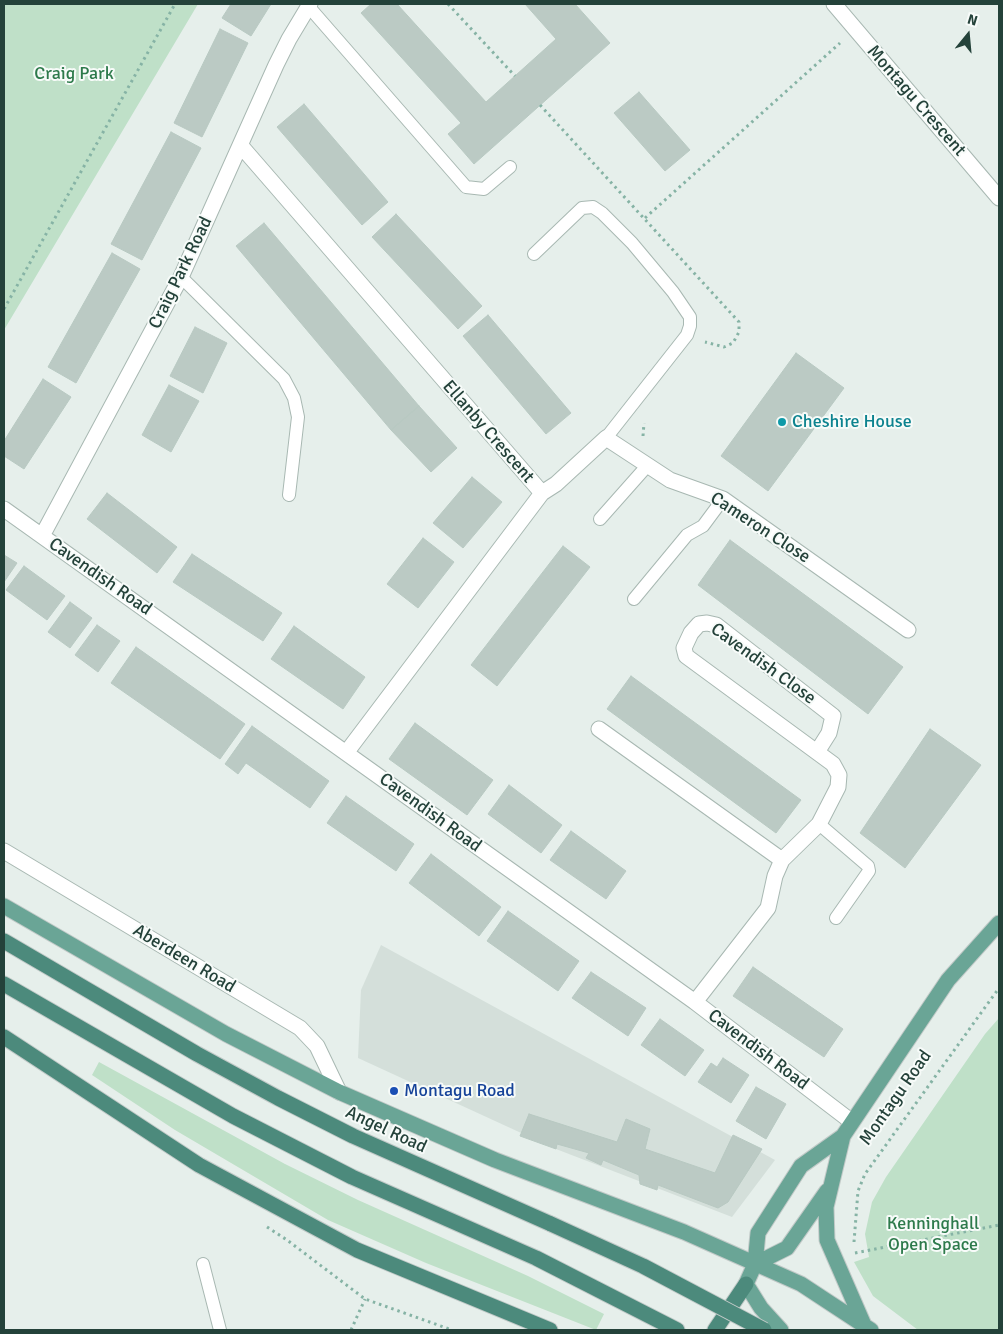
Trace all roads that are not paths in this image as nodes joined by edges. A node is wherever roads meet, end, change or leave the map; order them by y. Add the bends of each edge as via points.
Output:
1 (834, 4) edge
2 (310, 5) edge
3 (241, 146) junction
4 (510, 167) dead end
5 (999, 198) edge
6 (534, 254) dead end
7 (181, 277) junction
8 (606, 438) junction
9 (647, 466) junction
10 (542, 493) junction
11 (289, 495) dead end
12 (722, 499) junction
13 (4, 509) edge
14 (600, 518) dead end
15 (42, 536) junction
16 (634, 599) dead end
17 (908, 630) dead end
18 (599, 729) dead end
19 (817, 752) junction
20 (346, 753) junction
21 (818, 824) junction
22 (4, 851) edge
23 (782, 860) junction
24 (4, 906) edge
25 (836, 918) dead end
26 (999, 923) edge
27 (4, 941) edge
28 (4, 984) edge
29 (695, 1002) junction
30 (4, 1037) edge
31 (339, 1092) junction
32 (852, 1122) junction
33 (843, 1136) junction
34 (832, 1184) junction
35 (203, 1264) dead end
36 (755, 1264) junction
37 (746, 1284) junction
38 (868, 1327) edge
39 (220, 1330) edge
40 (550, 1330) edge
41 (677, 1330) edge
42 (714, 1330) edge
43 (764, 1330) edge
44 (781, 1330) edge

1 - 5 street, Montagu Crescent
2 - 3 street, Craig Park Road via 289,39
2 - 4 lane via 466,187 484,189
3 - 7 street, Craig Park Road
3 - 10 street, Ellanby Crescent
6 - 8 lane via 582,208 593,207 673,292 690,317 687,335
7 - 11 lane via 284,379 294,398 298,417
7 - 15 street, Craig Park Road
8 - 9 street, Cameron Close
8 - 10 street
9 - 12 street, Cameron Close via 670,480
9 - 14 lane
10 - 20 street, Ellanby Crescent
12 - 16 lane via 703,526 687,534
12 - 17 street, Cameron Close
13 - 15 street, Cavendish Road
15 - 20 street, Cavendish Road
18 - 23 street
19 - 19 street, Cavendish Close via 829,733 833,716 716,625 699,624 684,648 686,656
19 - 21 street, Cavendish Close via 833,764 839,775 838,787
20 - 29 street, Cavendish Road
21 - 23 street, Cavendish Close
21 - 25 lane via 868,866 869,872
22 - 31 street, Aberdeen Road via 300,1028 316,1046
23 - 29 street, Cavendish Close via 768,908
24 - 31 main road via 226,1034
26 - 32 main road, Montagu Road via 948,980
27 - 43 highway, Angel Road, bridge via 278,1098 370,1144 644,1266
28 - 41 highway via 233,1116 352,1177 536,1258
29 - 32 street, Cavendish Road
30 - 40 highway via 199,1165 357,1250
31 - 36 main road via 495,1160 684,1232
32 - 33 main road, Montagu Road
33 - 34 main road, Montagu Road
33 - 36 main road, Montagu Road via 801,1166 758,1234
34 - 36 main road, Montagu Road via 787,1248
34 - 38 main road via 826,1207 827,1240
35 - 39 lane
36 - 37 main road
36 - 38 main road via 801,1284
37 - 42 highway
37 - 44 main road via 761,1308

